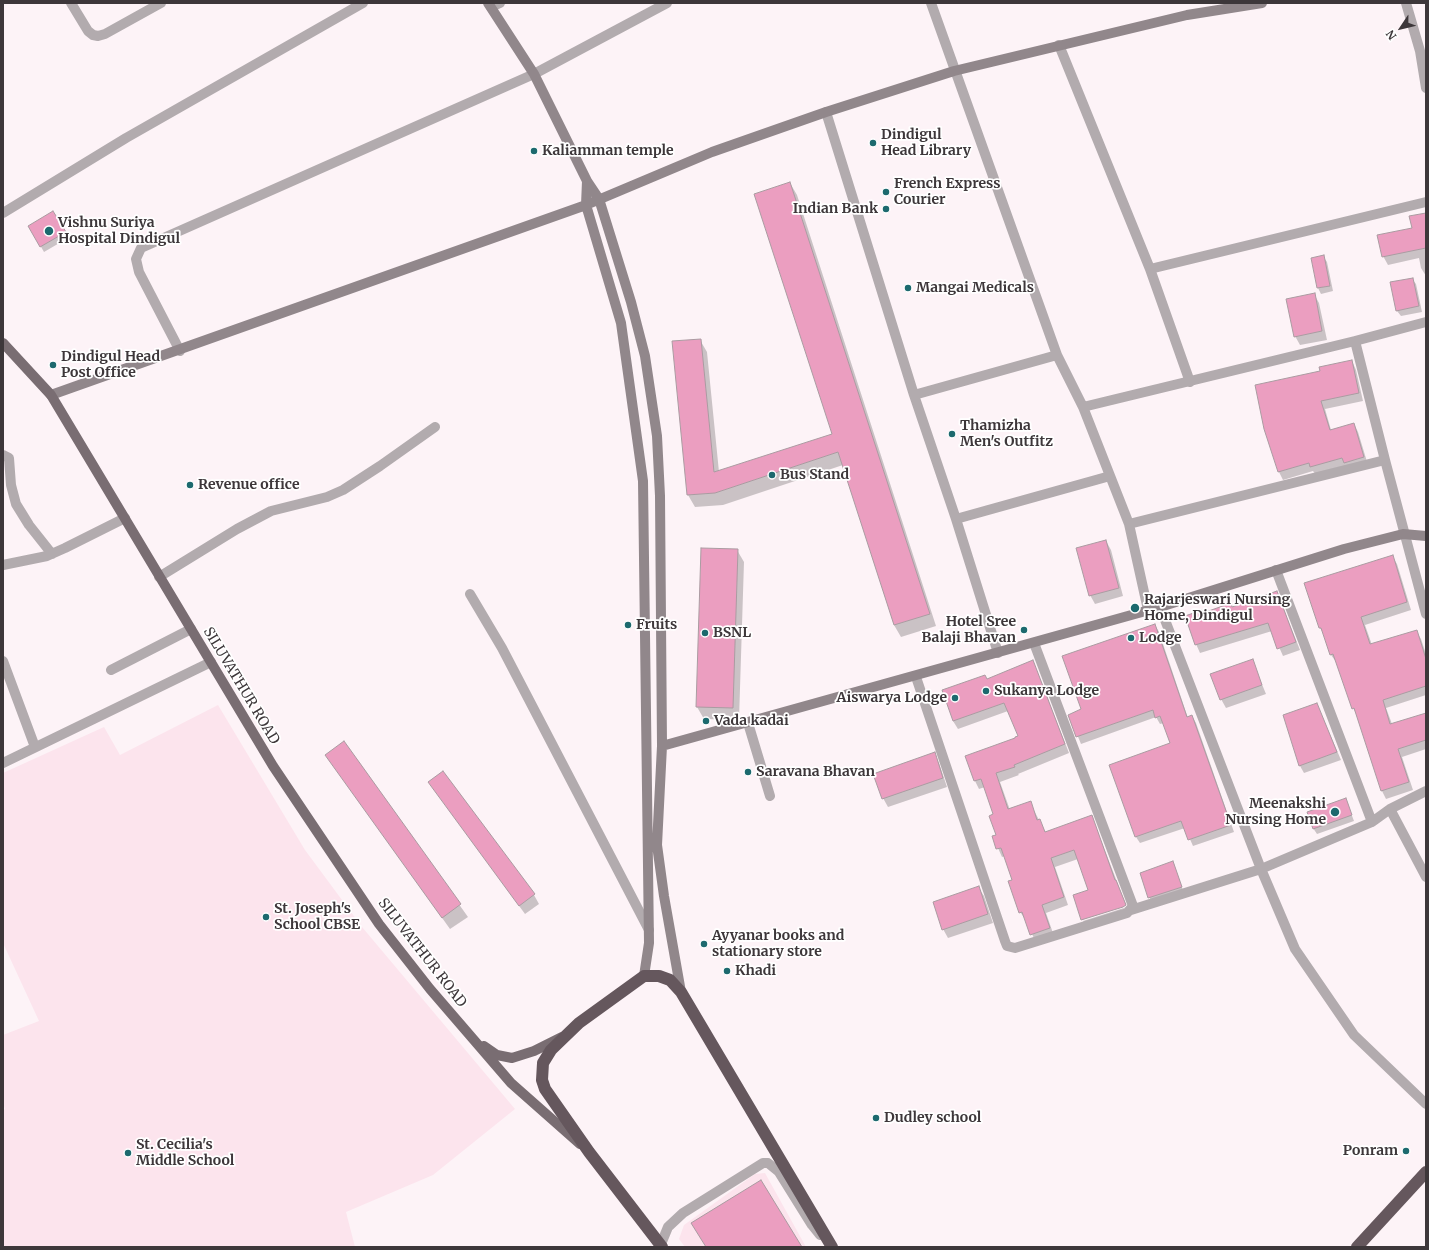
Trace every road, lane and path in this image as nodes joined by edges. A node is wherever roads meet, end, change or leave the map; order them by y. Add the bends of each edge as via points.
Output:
1 (71, 3) edge
2 (161, 3) edge
3 (363, 3) edge
4 (666, 3) edge
5 (931, 3) edge
6 (1262, 3) edge
7 (1406, 3) edge
8 (493, 4) edge
9 (1059, 45) junction
10 (1423, 51) edge
11 (954, 71) junction
12 (534, 74) junction
13 (1426, 88) edge
14 (826, 112) junction
15 (587, 181) junction
16 (599, 199) junction
17 (1426, 202) edge
18 (586, 205) junction
19 (3, 213) edge
20 (1150, 269) junction
21 (1426, 322) edge
22 (1355, 341) junction
23 (3, 343) edge
24 (180, 351) junction
25 (1057, 355) junction
26 (1190, 382) junction
27 (51, 395) junction
28 (914, 395) junction
29 (1083, 407) junction
30 (435, 427) dead end
31 (3, 456) edge
32 (1385, 460) junction
33 (1110, 476) junction
34 (125, 518) junction
35 (956, 520) junction
36 (1129, 524) junction
37 (1403, 534) junction
38 (1426, 536) edge
39 (644, 540) junction
40 (661, 545) junction
41 (52, 554) junction
42 (3, 565) edge
43 (1276, 570) junction
44 (160, 576) junction
45 (470, 594) dead end
46 (1160, 607) junction
47 (1148, 610) junction
48 (1426, 614) edge
49 (191, 629) junction
50 (1034, 642) junction
51 (998, 653) junction
52 (3, 661) edge
53 (211, 662) junction
54 (111, 670) dead end
55 (916, 676) junction
56 (748, 723) junction
57 (662, 746) junction
58 (35, 747) junction
59 (3, 763) edge
60 (1426, 791) edge
61 (770, 796) dead end
62 (1390, 809) junction
63 (1372, 822) junction
64 (1261, 869) junction
65 (1426, 877) edge
66 (1131, 910) junction
67 (649, 930) junction
68 (644, 976) junction
69 (681, 992) junction
70 (567, 1034) junction
71 (469, 1035) junction
72 (1426, 1104) edge
73 (589, 1152) junction
74 (1426, 1172) edge
75 (662, 1246) edge
76 (832, 1246) edge
77 (1357, 1247) edge

1 - 2 street via 88,31 98,36
3 - 19 street via 126,138
4 - 12 street
5 - 11 street
6 - 9 street via 1187,15
7 - 10 street
8 - 12 street
9 - 11 street
9 - 20 street
10 - 13 street
11 - 14 street
11 - 25 street
12 - 15 street
12 - 24 street via 141,248 136,259 139,272
14 - 16 street via 712,152
14 - 28 street
15 - 16 street
15 - 18 street
16 - 18 street
16 - 40 street via 645,356 657,436
17 - 20 street
18 - 24 street
18 - 39 street via 621,323 643,481
20 - 26 street
21 - 22 street
22 - 26 street
22 - 32 street
23 - 27 main road, SILUVATHUR ROAD
24 - 27 street
25 - 28 street
25 - 29 street
26 - 29 street
27 - 34 main road, SILUVATHUR ROAD
28 - 35 street
29 - 33 street
30 - 44 street via 343,490 327,497 271,511
31 - 41 street via 9,458 11,485 16,504
32 - 36 street
32 - 37 street
33 - 35 street
33 - 36 street
34 - 41 street
34 - 44 main road, SILUVATHUR ROAD
35 - 51 street
36 - 47 street
37 - 38 street
37 - 43 street
37 - 48 street
39 - 40 street
39 - 67 street
40 - 57 street
41 - 42 street
43 - 46 street
43 - 63 street
44 - 49 main road, SILUVATHUR ROAD
45 - 67 street via 502,648
46 - 47 street
46 - 64 street
47 - 50 street
49 - 53 main road, SILUVATHUR ROAD
49 - 54 street
50 - 51 street
50 - 66 street via 1132,900
51 - 55 street
52 - 58 street
53 - 58 street
53 - 71 main road, SILUVATHUR ROAD via 273,766 380,924
55 - 56 street
55 - 66 street via 1007,946 1015,948
56 - 57 street
56 - 61 street
57 - 69 street via 657,845
58 - 59 street
60 - 62 street
62 - 63 street
62 - 65 street
63 - 64 street
64 - 66 street
64 - 72 street via 1295,949 1354,1035
67 - 68 street
68 - 69 highway via 659,976 670,980
68 - 70 highway
69 - 76 highway
70 - 71 main road, SILUVATHUR ROAD via 534,1051 512,1058 497,1055
70 - 73 highway via 551,1050 543,1063 542,1080 545,1089
71 - 73 main road, SILUVATHUR ROAD via 511,1083
73 - 75 highway
74 - 77 highway
75 - 76 street via 668,1227 683,1213 757,1166 768,1163 779,1172 812,1225

